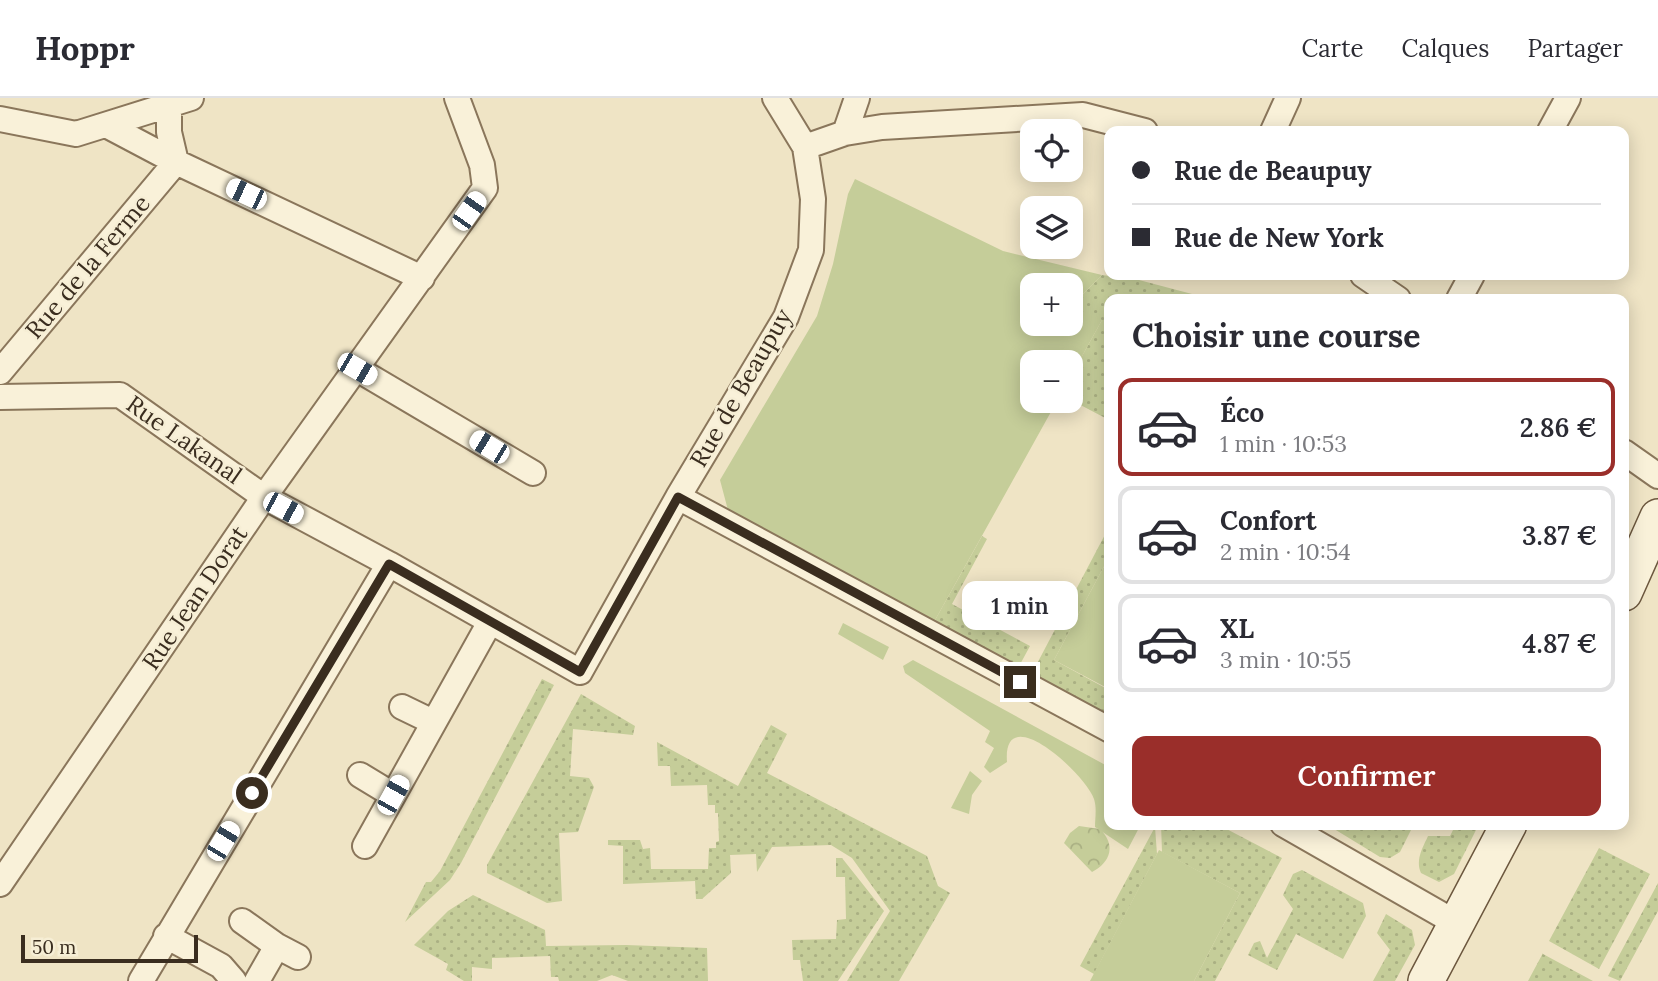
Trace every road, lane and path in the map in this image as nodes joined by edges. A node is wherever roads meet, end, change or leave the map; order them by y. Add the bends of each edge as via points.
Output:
1 (457, 98) edge
2 (775, 98) edge
3 (857, 98) edge
4 (1288, 98) edge
5 (1568, 98) edge
6 (180, 102) edge
7 (1083, 106) edge
8 (0, 119) edge
9 (106, 125) junction
10 (1133, 126) edge
11 (1275, 126) edge
12 (1553, 126) edge
13 (845, 133) junction
14 (805, 147) junction
15 (176, 162) junction
16 (422, 278) junction
17 (1370, 280) edge
18 (1391, 294) edge
19 (357, 369) junction
20 (0, 372) edge
21 (0, 397) edge
22 (1629, 456) edge
23 (533, 473) dead end
24 (1658, 476) edge
25 (264, 497) junction
26 (678, 497) junction
27 (1658, 517) edge
28 (389, 564) junction
29 (1629, 582) edge
30 (490, 622) junction
31 (402, 707) dead end
32 (433, 722) junction
33 (1104, 727) edge
34 (360, 775) dead end
35 (393, 795) junction
36 (1293, 830) edge
37 (1506, 830) edge
38 (365, 846) dead end
39 (0, 884) edge
40 (242, 921) dead end
41 (1456, 923) junction
42 (166, 936) junction
43 (141, 981) edge
44 (234, 981) edge
45 (257, 981) edge
46 (1426, 981) edge

1 - 16 street, Rue Jean Dorat via 482,165 485,188
2 - 14 street, Rue de Beaupuy
3 - 13 street
4 - 11 street
5 - 12 street
6 - 9 street
6 - 15 street via 169,132
7 - 10 street
7 - 13 street
8 - 9 street via 76,134
9 - 15 street
13 - 14 street
14 - 26 street, Rue de Beaupuy via 813,199 811,250 786,317
15 - 16 street
15 - 20 street, Rue de la Ferme
16 - 19 street, Rue Jean Dorat
17 - 18 street
19 - 23 street
19 - 25 street, Rue Jean Dorat
21 - 25 street, Rue Lakanal via 120,395
22 - 24 street
25 - 28 street, Rue Lakanal
25 - 39 street, Rue Jean Dorat
26 - 30 street, Rue de Beaupuy via 580,672
26 - 33 street
27 - 29 main road
28 - 30 street, Rue de Beaupuy
28 - 42 street
30 - 32 street
31 - 32 street
32 - 35 street
34 - 35 street
35 - 38 street
36 - 41 street
37 - 41 main road
40 - 45 street via 288,951
41 - 46 main road
42 - 43 street
42 - 44 street via 221,966

